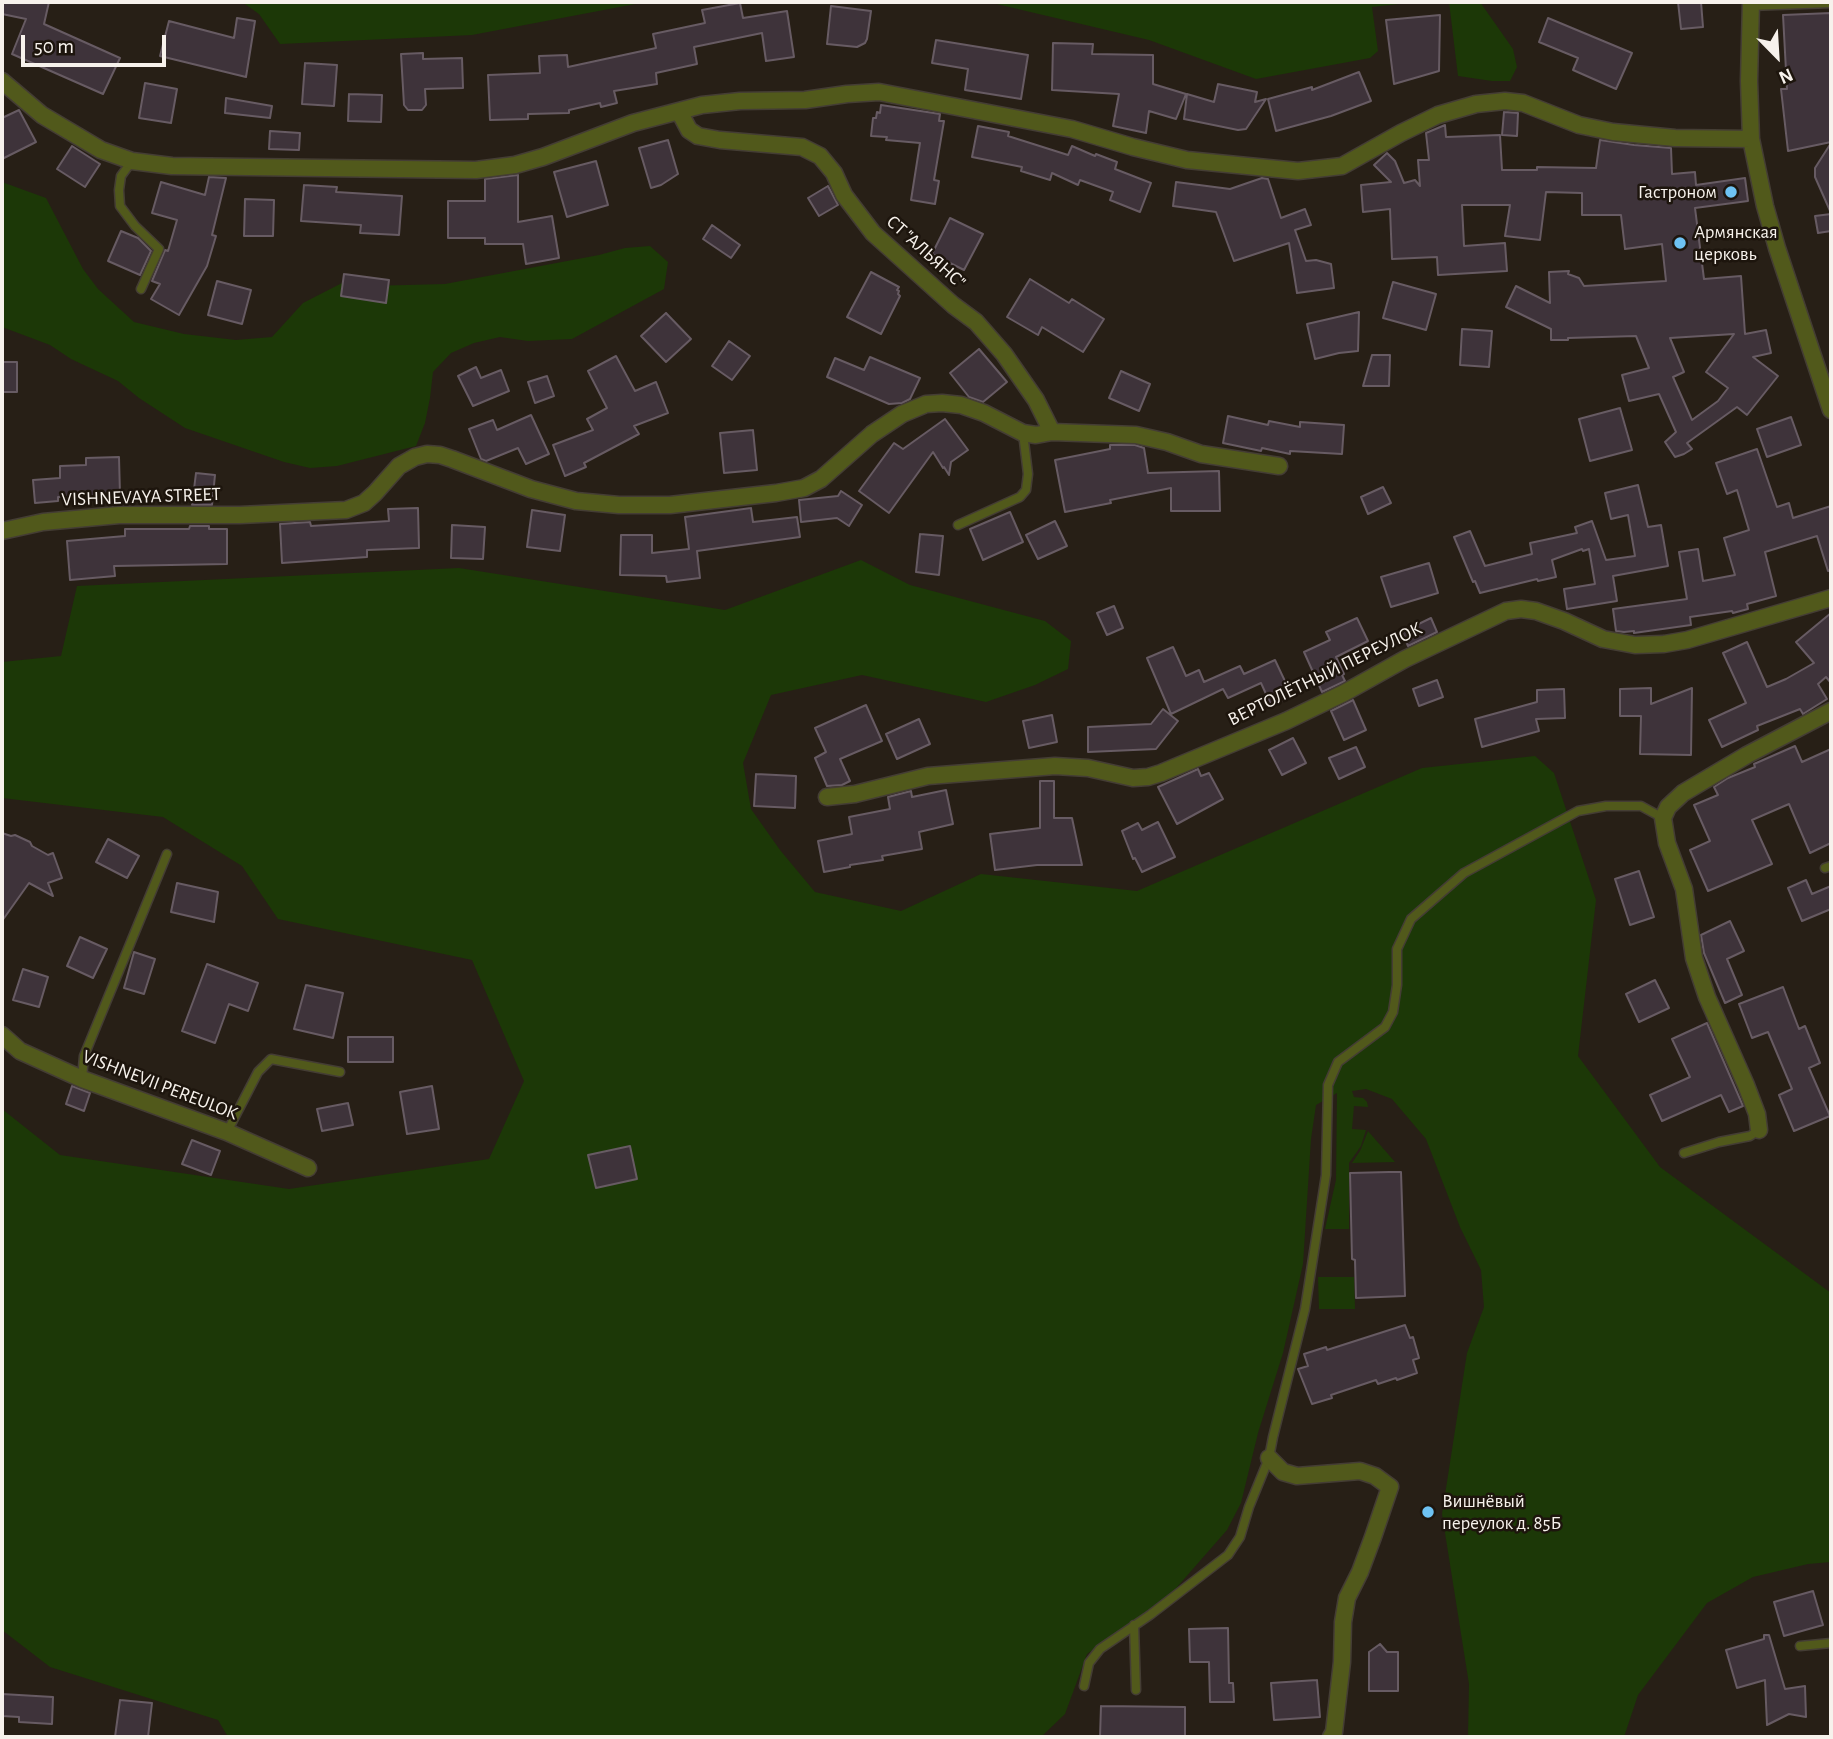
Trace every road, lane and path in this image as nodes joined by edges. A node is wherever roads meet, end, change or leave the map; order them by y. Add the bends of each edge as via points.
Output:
1 (1831, 3) edge
2 (1750, 4) edge
3 (2, 81) edge
4 (679, 111) junction
5 (1751, 139) junction
6 (132, 161) junction
7 (141, 289) dead end
8 (1830, 402) edge
9 (1052, 432) junction
10 (1023, 433) junction
11 (1279, 466) dead end
12 (957, 524) dead end
13 (2, 531) edge
14 (1831, 598) edge
15 (1831, 711) edge
16 (827, 797) dead end
17 (1663, 818) junction
18 (167, 854) dead end
19 (2, 1035) edge
20 (340, 1072) dead end
21 (82, 1079) junction
22 (1759, 1130) joint
23 (227, 1132) junction
24 (1684, 1153) dead end
25 (308, 1168) dead end
26 (1269, 1458) junction
27 (1134, 1625) junction
28 (1831, 1643) edge
29 (1800, 1646) dead end
30 (1084, 1686) dead end
31 (1136, 1690) dead end
32 (1331, 1737) edge

1 - 2 lane
2 - 5 street
3 - 6 street via 65,130
4 - 5 street via 740,101 879,93 1072,129 1187,160 1298,171 1342,166 1438,115 1505,101 1613,132
4 - 6 street via 543,157 477,170 172,166
4 - 9 street, СТ "АЛЬЯНС" via 698,136 802,147 820,156 873,233 976,322 1004,354 1037,400
5 - 8 street via 1777,248
6 - 7 lane via 121,176 120,206 159,249
9 - 10 street
9 - 11 street via 1136,435 1201,454
10 - 12 lane via 1026,490 1020,497
10 - 13 street, VISHNEVAYA STREET via 961,405 926,404 872,434 821,479 804,488 776,493 670,505 576,501 427,454 399,466 375,494 346,510 119,515
14 - 16 street, ВЕРТОЛЁТНЫЙ ПЕРЕУЛОК via 1664,644 1603,639 1536,611 1506,611 1286,720 1148,777 1055,766 928,776
15 - 17 street via 1682,793
17 - 22 street via 1684,890 1694,958 1757,1114
17 - 26 lane via 1641,807 1578,811 1464,873 1411,919 1397,949 1393,1012 1385,1027 1338,1062 1328,1085 1326,1175 1309,1286
18 - 21 lane via 84,1056
19 - 21 street, VISHNEVII PEREULOK via 20,1051
20 - 23 lane via 271,1059 258,1072
21 - 23 street, VISHNEVII PEREULOK
22 - 24 lane
23 - 25 street, VISHNEVII PEREULOK
26 - 27 lane via 1240,1537 1228,1555
26 - 32 street via 1283,1472 1297,1476 1360,1471 1390,1488 1347,1598
27 - 30 lane via 1100,1649 1089,1663
27 - 31 lane
28 - 29 lane

